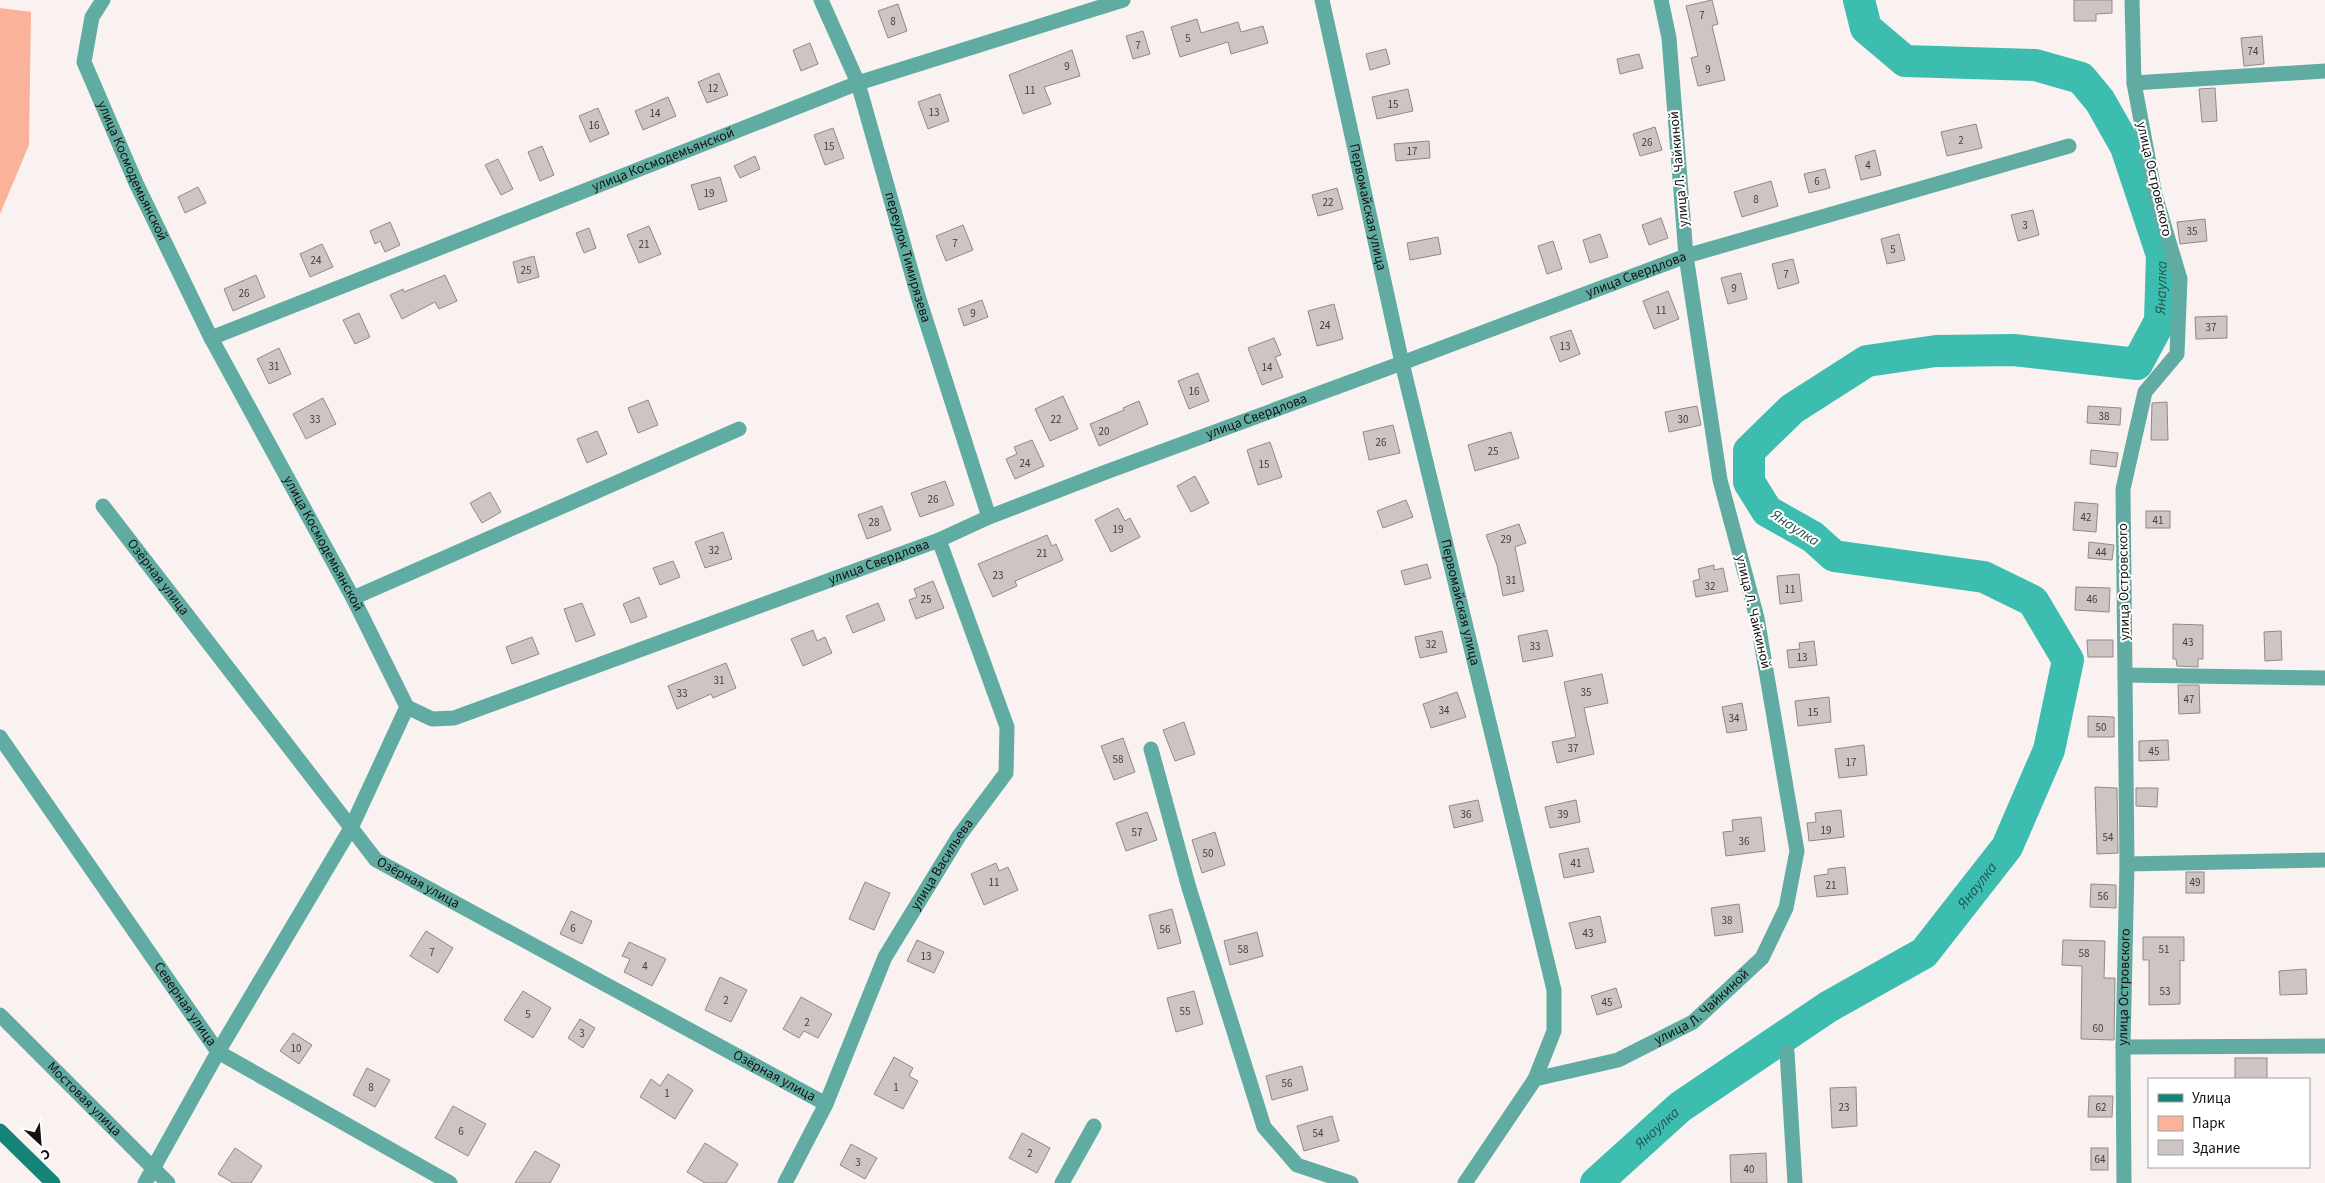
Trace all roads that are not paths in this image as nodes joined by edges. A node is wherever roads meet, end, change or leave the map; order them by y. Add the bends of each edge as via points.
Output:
1 (103, 0) edge
2 (821, 0) edge
3 (1123, 0) edge
4 (1322, 0) edge
5 (1661, 0) edge
6 (2132, 0) edge
7 (2325, 72) edge
8 (858, 83) junction
9 (2134, 83) junction
10 (2068, 146) dead end
11 (1686, 256) junction
12 (212, 338) junction
13 (1402, 363) junction
14 (739, 429) dead end
15 (103, 506) dead end
16 (989, 517) junction
17 (939, 540) junction
18 (353, 598) junction
19 (2125, 675) junction
20 (2325, 678) edge
21 (407, 707) junction
22 (0, 737) edge
23 (1151, 749) dead end
24 (351, 828) junction
25 (2325, 860) edge
26 (2128, 864) junction
27 (0, 1015) edge
28 (2325, 1046) edge
29 (2123, 1047) junction
30 (218, 1052) junction
31 (1787, 1052) dead end
32 (1535, 1079) junction
33 (826, 1104) junction
34 (1094, 1126) dead end
35 (0, 1131) edge
36 (153, 1170) junction
37 (52, 1183) edge
38 (145, 1183) edge
39 (168, 1183) edge
40 (450, 1183) edge
41 (785, 1183) edge
42 (1062, 1183) edge
43 (1351, 1183) edge
44 (1465, 1183) edge
45 (1795, 1183) edge
46 (2124, 1183) edge

1 - 12 street, улица Космодемьянской via 92,17 84,62 136,183
2 - 8 street, переулок Тимирязева
3 - 8 street, улица Космодемьянской
4 - 13 street, Первомайская улица
5 - 11 street, улица Л. Чайкиной via 1669,38
6 - 9 street, улица Островского
7 - 9 street
8 - 12 street, улица Космодемьянской
8 - 16 street, переулок Тимирязева via 919,300
9 - 19 street, улица Островского via 2155,195 2180,278 2177,354 2145,392 2123,489
10 - 11 street, улица Свердлова
11 - 13 street, улица Свердлова
11 - 32 street, улица Л. Чайкиной via 1720,480 1757,618 1797,852 1786,908 1762,958 1693,1022 1618,1060
12 - 18 street, улица Космодемьянской
13 - 16 street, улица Свердлова
13 - 32 street, Первомайская улица via 1554,990 1554,1031
14 - 18 street
15 - 24 street, Озёрная улица
16 - 17 street, улица Свердлова
17 - 21 street, улица Свердлова via 454,718 432,719
17 - 33 street, улица Васильева via 1007,727 1006,773 959,836 885,957
18 - 21 street, улица Космодемьянской
19 - 20 street
19 - 26 street, улица Островского
21 - 24 street
22 - 30 street, Северная улица
23 - 43 street via 1189,888 1264,1128 1297,1165
24 - 30 street
24 - 33 street, Озёрная улица via 376,860
25 - 26 street
26 - 29 street, улица Островского
27 - 36 street, Мостовая улица
28 - 29 street
29 - 46 street, улица Островского
30 - 36 street
30 - 40 street, Северная улица
31 - 45 street
32 - 44 street, Первомайская улица
33 - 41 street, улица Васильева
34 - 42 street
35 - 37 main road
36 - 38 street
36 - 39 street, Мостовая улица

